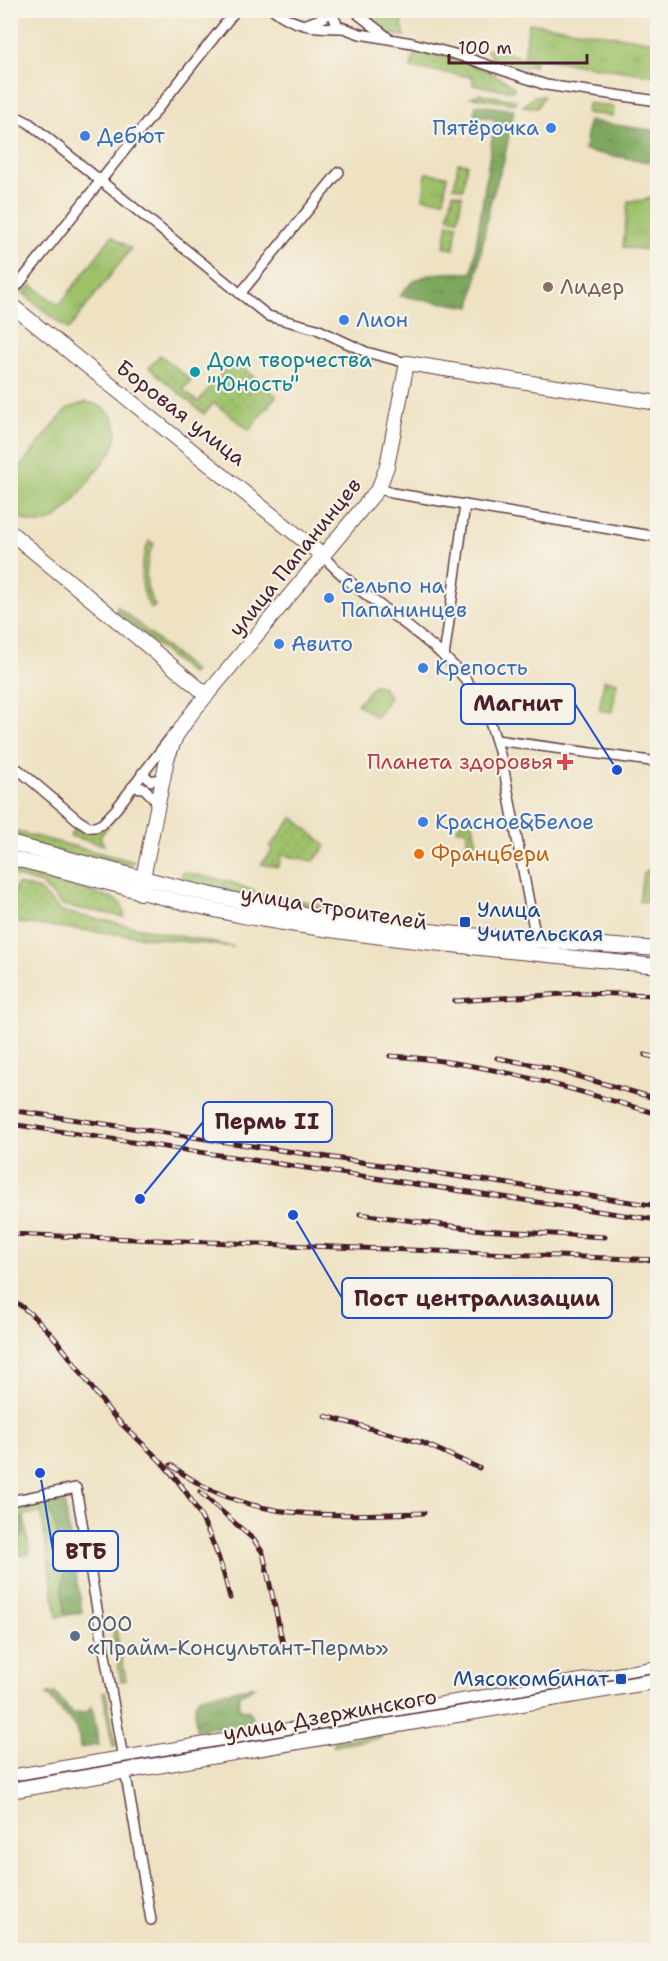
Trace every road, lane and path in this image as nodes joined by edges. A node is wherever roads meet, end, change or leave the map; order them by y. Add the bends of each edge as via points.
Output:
1 (236, 10) edge
2 (274, 10) edge
3 (334, 10) edge
4 (359, 12) edge
5 (302, 26) junction
6 (344, 28) junction
7 (390, 39) junction
8 (657, 101) edge
9 (10, 112) edge
10 (339, 172) dead end
11 (102, 181) junction
12 (240, 294) junction
13 (10, 295) edge
14 (10, 304) edge
15 (407, 363) junction
16 (657, 403) edge
17 (379, 488) junction
18 (465, 505) junction
19 (10, 532) edge
20 (657, 537) edge
21 (323, 556) junction
22 (444, 657) junction
23 (207, 695) junction
24 (184, 723) junction
25 (496, 740) junction
26 (657, 762) edge
27 (10, 772) edge
28 (142, 773) junction
29 (162, 778) junction
30 (132, 787) junction
31 (157, 802) junction
32 (10, 843) edge
33 (10, 858) edge
34 (141, 878) junction
35 (140, 893) junction
36 (536, 939) junction
37 (657, 949) edge
38 (657, 966) edge
39 (10, 1501) edge
40 (657, 1668) edge
41 (657, 1681) edge
42 (125, 1765) junction
43 (10, 1777) edge
44 (10, 1791) edge
45 (151, 1920) dead end

1 - 11 street
2 - 5 street
3 - 5 street
3 - 6 street via 335,22
4 - 6 street via 357,23
4 - 7 street
5 - 6 street
6 - 7 street
7 - 8 street via 459,55 546,85
9 - 11 street
10 - 12 street
11 - 12 street
11 - 13 street
12 - 15 street via 268,316 317,329 366,352
14 - 21 main road, Боровая улица
15 - 16 main road
15 - 17 main road, улица Папанинцев
17 - 18 street via 392,494
17 - 21 main road, улица Папанинцев
18 - 20 street
18 - 22 street
19 - 23 main road
21 - 22 street via 365,595
21 - 23 main road, улица Папанинцев
22 - 25 street via 481,703
23 - 24 main road, улица Папанинцев
24 - 28 street, улица Папанинцев
24 - 29 main road, улица Папанинцев via 171,746
25 - 26 street
25 - 36 street
27 - 30 street, улица Папанинцев via 19,770 89,827 109,817
28 - 29 street via 151,782
28 - 30 street, улица Папанинцев
29 - 31 main road, улица Папанинцев
30 - 31 street via 144,788
31 - 34 main road, улица Папанинцев
32 - 34 main road, улица Строителей
33 - 35 main road, улица Строителей
34 - 35 main road, улица Папанинцев
34 - 36 main road, улица Строителей via 315,916
35 - 38 main road, улица Строителей via 247,917 368,936
36 - 37 main road, улица Строителей
39 - 42 street via 75,1488
40 - 42 main road, улица Дзержинского
41 - 42 main road, улица Дзержинского
42 - 43 main road, улица Дзержинского
42 - 44 main road, улица Дзержинского
42 - 45 street

